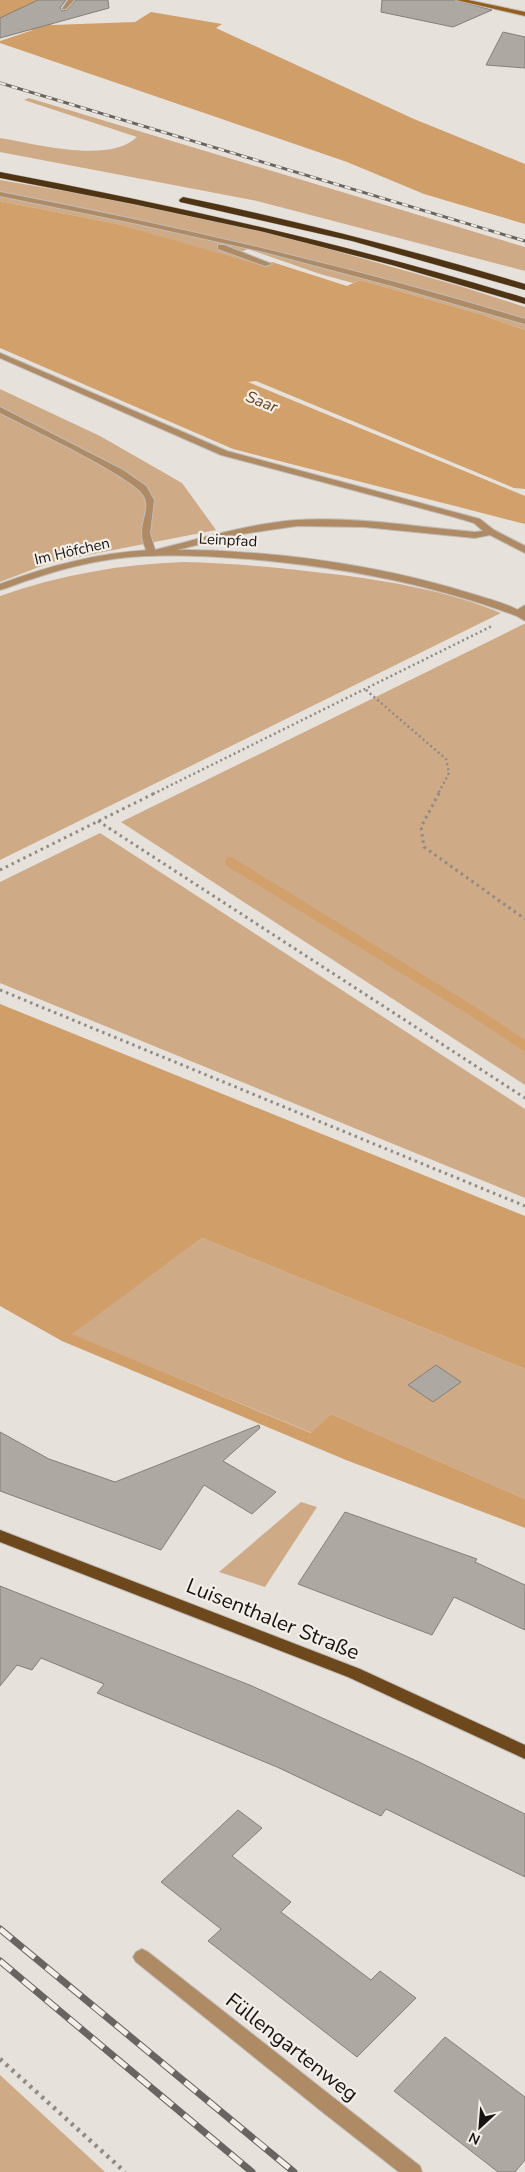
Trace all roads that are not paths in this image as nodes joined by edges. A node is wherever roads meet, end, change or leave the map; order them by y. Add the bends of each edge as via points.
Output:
1 (71, 0) edge
2 (459, 0) edge
3 (64, 8) dead end
4 (525, 14) edge
5 (0, 175) edge
6 (0, 194) edge
7 (172, 198) dead end
8 (147, 222) junction
9 (268, 264) dead end
10 (525, 287) edge
11 (525, 301) edge
12 (525, 322) edge
13 (0, 356) edge
14 (0, 410) edge
15 (492, 532) junction
16 (525, 550) edge
17 (152, 553) junction
18 (0, 587) edge
19 (522, 613) edge
20 (0, 1536) edge
21 (525, 1752) edge
22 (142, 1957) dead end
23 (413, 2172) edge

1 - 3 street
2 - 4 main road
5 - 11 highway via 282,233
6 - 8 street
7 - 10 highway via 307,228
8 - 9 street
8 - 12 street via 335,266
13 - 15 street via 224,453 457,515 477,521
14 - 17 street via 138,484 148,495 146,539
15 - 16 street
15 - 17 street via 475,535 351,522 298,523 259,528
17 - 18 street, Im Höfchen via 113,556 63,566
17 - 19 street, Leinpfad via 204,553 386,572
20 - 21 main road, Luisenthaler Straße via 354,1673
22 - 23 street, Füllengartenweg

